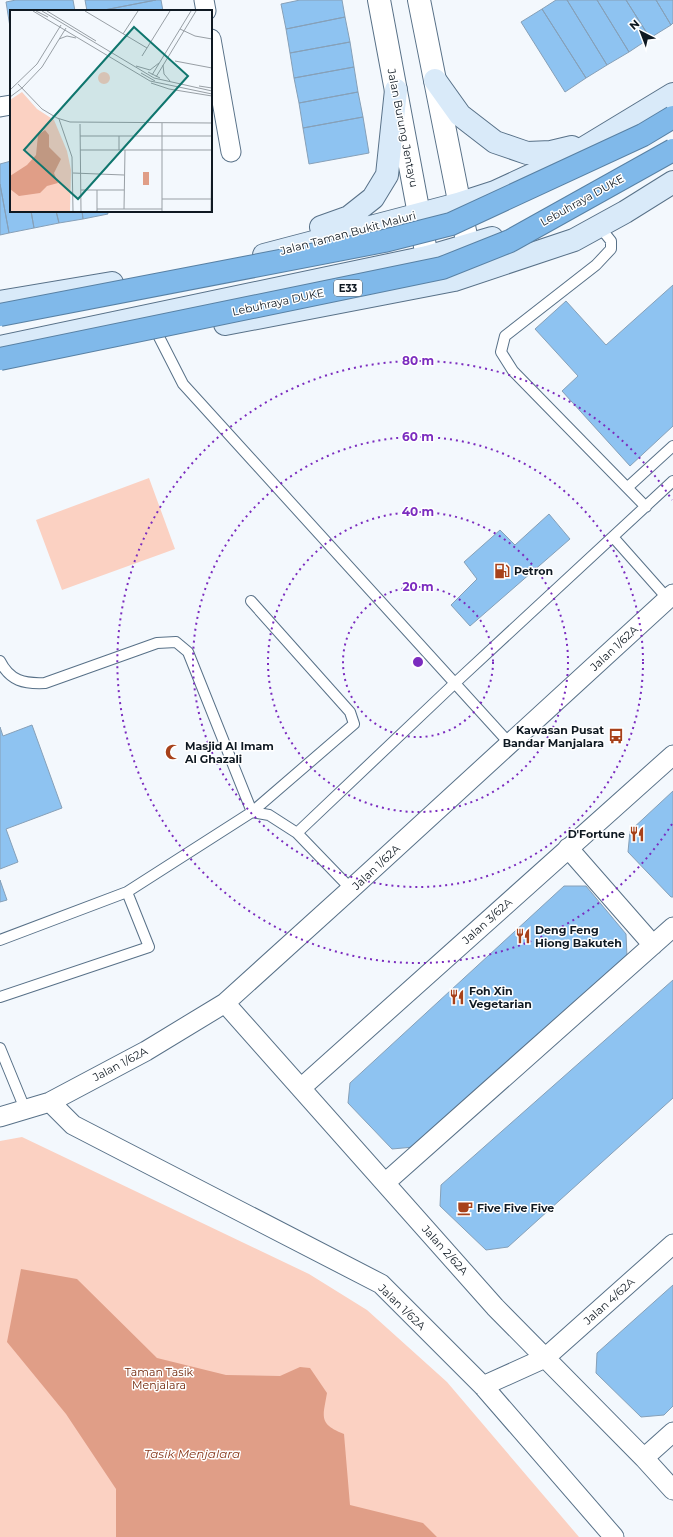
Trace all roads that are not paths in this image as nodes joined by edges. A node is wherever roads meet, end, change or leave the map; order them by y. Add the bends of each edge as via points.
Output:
1 (204, 0) edge
2 (379, 0) edge
3 (419, 0) edge
4 (206, 10) edge
5 (212, 53) edge
6 (213, 67) edge
7 (435, 80) junction
8 (396, 90) junction
9 (673, 94) edge
10 (10, 105) edge
11 (0, 107) edge
12 (673, 117) edge
13 (630, 121) junction
14 (673, 150) edge
15 (231, 152) dead end
16 (673, 162) edge
17 (673, 182) edge
18 (458, 204) junction
19 (419, 214) junction
20 (599, 226) junction
21 (468, 246) junction
22 (427, 257) junction
23 (247, 260) junction
24 (0, 302) edge
25 (0, 315) edge
26 (158, 334) junction
27 (0, 348) edge
28 (0, 353) edge
29 (0, 359) edge
30 (673, 446) edge
31 (673, 481) edge
32 (628, 487) junction
33 (646, 507) junction
34 (613, 537) junction
35 (671, 597) edge
36 (251, 601) dead end
37 (0, 661) edge
38 (455, 683) junction
39 (510, 744) junction
40 (673, 755) edge
41 (252, 812) junction
42 (297, 833) junction
43 (568, 848) junction
44 (352, 890) junction
45 (127, 892) junction
46 (673, 927) edge
47 (0, 940) edge
48 (653, 945) junction
49 (0, 997) edge
50 (225, 1003) junction
51 (0, 1048) edge
52 (301, 1088) junction
53 (50, 1102) junction
54 (25, 1110) junction
55 (0, 1117) edge
56 (385, 1183) junction
57 (673, 1244) edge
58 (546, 1358) junction
59 (483, 1386) junction
60 (673, 1432) edge
61 (644, 1458) junction
62 (673, 1490) edge
63 (614, 1537) edge

1 - 4 street
2 - 8 street, Jalan Burung Jentayu
3 - 7 street
5 - 6 street
6 - 15 street
7 - 13 main road via 460,115 476,129 495,142 527,153 551,152 572,147
7 - 18 street
8 - 19 street, Jalan Burung Jentayu
8 - 23 main road via 387,175 373,198 349,217
9 - 13 main road, Jalan Taman Bukit Maluri
10 - 11 street
12 - 25 highway, bridge via 636,138 451,224 384,241
13 - 18 main road, Jalan Taman Bukit Maluri via 564,160 495,192
14 - 29 highway, Lebuhraya DUKE / E33, bridge via 510,241 442,268
16 - 21 main road via 569,215
17 - 20 main road
18 - 19 main road, Jalan Taman Bukit Maluri
18 - 21 street
19 - 22 street, Jalan Burung Jentayu
19 - 23 main road, Jalan Taman Bukit Maluri
20 - 26 main road via 574,240 454,280 186,331
20 - 32 lane via 611,242 611,249 596,265 505,336 501,352 513,371
21 - 22 main road
22 - 27 main road
23 - 24 main road, Jalan Taman Bukit Maluri
26 - 28 main road
26 - 38 lane via 183,384
30 - 32 lane
31 - 33 lane
32 - 33 lane
33 - 34 lane
34 - 35 lane
34 - 38 lane
35 - 39 street, Jalan 1/62A
36 - 41 lane via 350,712 354,724
37 - 41 lane via 13,679 32,684 45,682 157,643 176,642 188,652
38 - 39 lane
38 - 42 lane
39 - 44 street, Jalan 1/62A
40 - 43 street, Jalan 3/62A
41 - 42 lane via 269,815
41 - 45 lane
42 - 44 lane
43 - 48 street
43 - 52 street, Jalan 3/62A
44 - 50 street, Jalan 1/62A
45 - 47 lane
45 - 49 lane via 149,947
46 - 48 street
48 - 56 street
50 - 52 street, Jalan 2/62A
50 - 53 street, Jalan 1/62A via 146,1052
51 - 54 lane
52 - 56 street, Jalan 2/62A
53 - 54 street, Jalan 1/62A
53 - 59 street, Jalan 1/62A via 73,1125 380,1284
54 - 55 street, Jalan 1/62A
56 - 58 street, Jalan 2/62A via 495,1307
57 - 58 street, Jalan 4/62A
58 - 59 street, Jalan 4/62A
58 - 61 street, Jalan 2/62A
59 - 63 street, Jalan 1/62A
60 - 61 street
61 - 62 street, Jalan 2/62A

